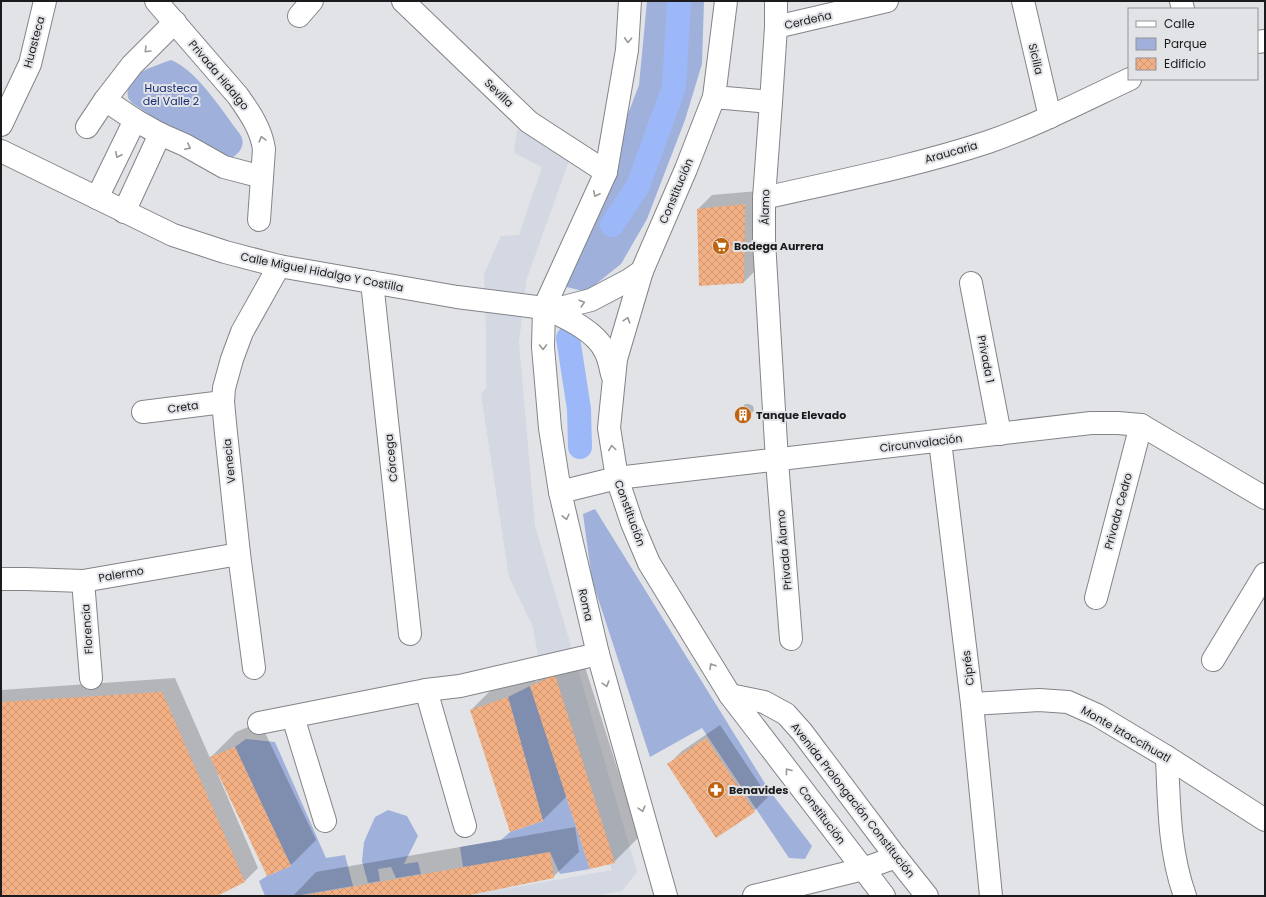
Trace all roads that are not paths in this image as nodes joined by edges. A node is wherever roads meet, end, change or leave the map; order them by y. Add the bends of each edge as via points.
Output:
1 (45, 1) edge
2 (156, 1) edge
3 (403, 1) edge
4 (630, 1) edge
5 (726, 1) edge
6 (776, 1) edge
7 (887, 1) edge
8 (1023, 1) edge
9 (175, 22) junction
10 (776, 27) junction
11 (1128, 80) edge
12 (714, 97) junction
13 (105, 100) junction
14 (771, 102) junction
15 (1050, 116) junction
16 (135, 120) junction
17 (1, 125) edge
18 (87, 127) dead end
19 (160, 134) junction
20 (1, 151) edge
21 (606, 172) junction
22 (262, 177) junction
23 (96, 198) junction
24 (764, 198) junction
25 (124, 212) junction
26 (259, 220) dead end
27 (279, 266) junction
28 (642, 271) junction
29 (372, 282) junction
30 (971, 283) dead end
31 (544, 308) junction
32 (613, 380) junction
33 (223, 402) junction
34 (144, 412) dead end
35 (1141, 425) junction
36 (1000, 434) junction
37 (940, 441) junction
38 (777, 460) junction
39 (616, 478) junction
40 (560, 492) junction
41 (1265, 498) edge
42 (239, 554) junction
43 (1265, 574) edge
44 (1, 579) edge
45 (83, 581) junction
46 (1096, 598) dead end
47 (410, 634) dead end
48 (791, 639) dead end
49 (598, 654) junction
50 (1213, 660) dead end
51 (254, 668) dead end
52 (91, 678) dead end
53 (426, 690) junction
54 (730, 695) junction
55 (972, 704) junction
56 (292, 717) junction
57 (259, 723) dead end
58 (1167, 757) junction
59 (1265, 820) edge
60 (325, 821) dead end
61 (465, 826) dead end
62 (896, 857) junction
63 (862, 869) junction
64 (666, 896) edge
65 (754, 896) edge
66 (884, 896) edge
67 (927, 896) edge
68 (991, 896) edge
69 (1185, 896) edge

1 - 17 street, Huasteca via 30,64
2 - 9 street, Privada Hidalgo
3 - 21 street, Sevilla via 529,122
4 -> 21 street via 627,50
5 - 12 street, Constitución
6 - 10 street, Álamo
7 - 10 street, Cerdeña
8 - 15 street, Sicilia
9 -> 13 street via 132,65
22 -> 9 street, Privada Hidalgo via 262,138 250,113
10 - 14 street, Álamo
11 - 15 street, Araucaria
12 - 14 street
12 - 28 street, Constitución
13 - 16 street
13 - 18 street
14 - 24 street, Álamo
15 - 24 street, Araucaria via 989,141 939,157
16 - 19 street
16 -> 23 street
19 -> 22 street via 224,167
19 - 25 street
20 - 23 street, Calle Miguel Hidalgo Y Costilla
21 -> 31 street
22 - 26 street, Privada Hidalgo
23 - 25 street, Calle Miguel Hidalgo Y Costilla
24 - 38 street, Álamo via 764,241
25 - 27 street, Calle Miguel Hidalgo Y Costilla via 173,235
27 - 29 street, Calle Miguel Hidalgo Y Costilla
27 - 33 street, Venecia via 242,332 224,388
31 -> 28 street via 560,308 591,300
32 -> 28 street, Constitución via 616,359
29 - 31 street, Calle Miguel Hidalgo Y Costilla via 457,297
29 - 47 street, Córcega
30 - 36 street, Privada 1
31 - 32 street via 597,339 605,350
31 -> 40 street, Roma via 546,392
39 -> 32 street, Constitución via 609,428
33 - 34 street, Creta
33 - 42 street, Venecia
35 - 36 street, Circunvalación via 1091,423
35 - 41 street, Circunvalación
35 - 46 street, Privada Cedro
36 - 37 street, Circunvalación
37 - 38 street, Circunvalación
37 - 55 street, Ciprés
38 - 39 street, Circunvalación
38 - 48 street, Privada Álamo
39 - 40 street, Circunvalación
54 -> 39 street, Constitución via 649,563
40 -> 49 street, Roma
42 - 45 street, Palermo
42 - 51 street, Venecia
43 - 50 street
44 - 45 street, Palermo
45 - 52 street, Florencia
49 - 53 street via 460,686
49 -> 64 street, Roma
53 - 56 street
53 - 61 street
54 - 62 street, Avenida Prolongación Constitución via 764,702 786,714
63 -> 54 street, Constitución
55 - 58 street, Monte Iztaccíhuatl via 1039,700 1068,702 1097,715
55 - 68 street, Ciprés
56 - 57 street
56 - 60 street
58 - 59 street, Monte Iztaccíhuatl
58 - 69 street via 1174,854
62 - 63 street
62 - 67 street, Avenida Prolongación Constitución
63 - 65 street
63 - 66 street, Constitución

